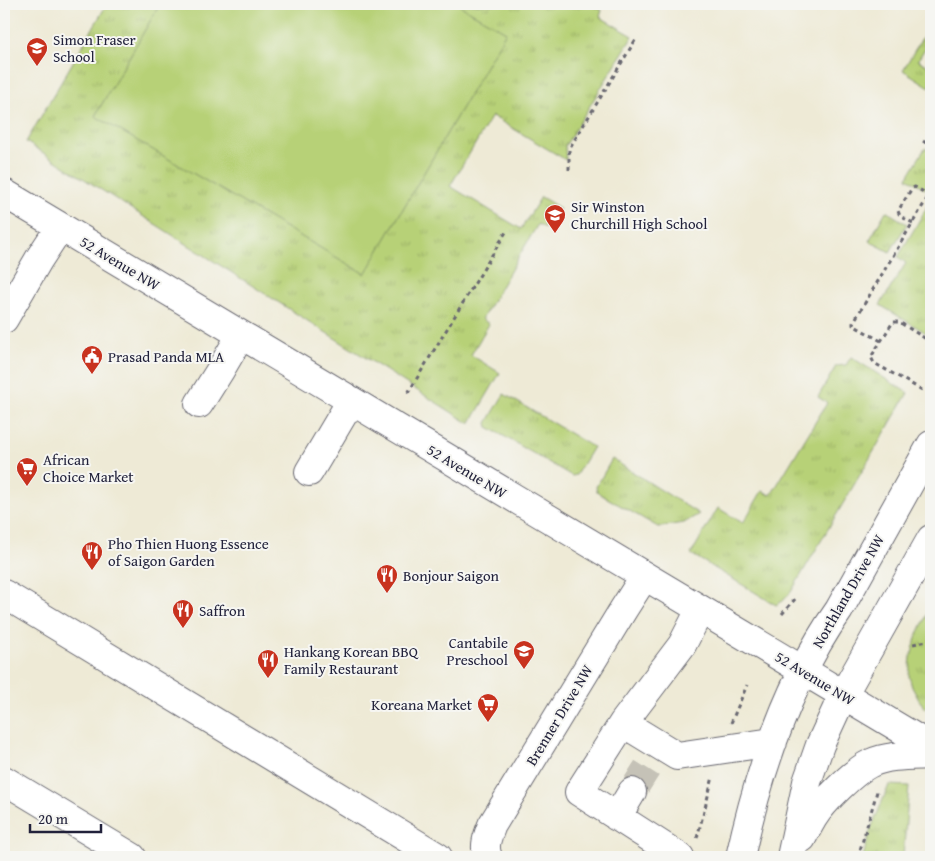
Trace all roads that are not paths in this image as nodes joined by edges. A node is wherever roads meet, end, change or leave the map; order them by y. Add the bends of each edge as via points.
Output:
1 (4, 193) edge
2 (60, 227) junction
3 (4, 319) edge
4 (241, 335) junction
5 (351, 402) junction
6 (199, 404) dead end
7 (931, 444) edge
8 (309, 472) dead end
9 (931, 539) edge
10 (644, 577) junction
11 (4, 594) edge
12 (700, 610) junction
13 (802, 671) junction
14 (843, 695) junction
15 (622, 722) junction
16 (773, 742) junction
17 (931, 748) edge
18 (931, 755) edge
19 (4, 780) edge
20 (632, 792) tunnel mouth
21 (617, 817) junction
22 (132, 857) edge
23 (438, 857) edge
24 (488, 857) edge
25 (680, 857) edge
26 (740, 857) edge
27 (791, 857) edge

1 - 2 street, 52 Avenue NW
2 - 3 street
2 - 4 street, 52 Avenue NW
4 - 5 street, 52 Avenue NW
4 - 6 street
5 - 8 street
5 - 10 street, 52 Avenue NW
7 - 13 street, Northland Drive NW
9 - 14 street
10 - 12 street, 52 Avenue NW
10 - 24 street, Brenner Drive NW via 492,825 486,840
11 - 23 street
12 - 13 street, 52 Avenue NW
12 - 15 street via 682,645
13 - 14 street, 52 Avenue NW
13 - 16 street, Northland Drive NW
14 - 17 street, 52 Avenue NW
14 - 27 street via 807,782
15 - 16 street via 654,755 677,756
15 - 21 street via 579,792
16 - 26 street, Northland Drive NW
18 - 27 street via 884,759 856,771 814,816
19 - 22 street
20 - 21 street
21 - 25 street

